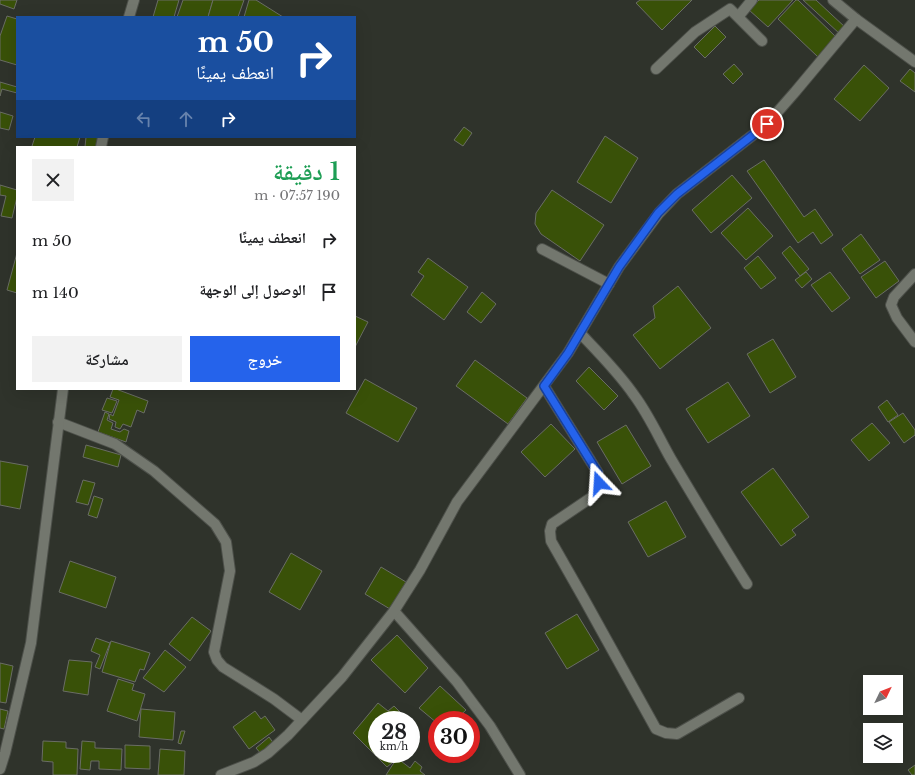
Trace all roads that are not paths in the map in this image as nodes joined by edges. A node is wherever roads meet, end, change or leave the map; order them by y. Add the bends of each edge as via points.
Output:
1 (134, 0) edge
2 (752, 0) edge
3 (833, 0) edge
4 (129, 16) edge
5 (856, 19) junction
6 (915, 62) edge
7 (656, 69) dead end
8 (542, 248) dead end
9 (915, 274) edge
10 (609, 284) junction
11 (580, 333) junction
12 (915, 342) edge
13 (544, 386) junction
14 (63, 390) edge
15 (58, 422) junction
16 (747, 584) dead end
17 (394, 612) junction
18 (739, 698) dead end
19 (302, 720) junction
20 (0, 769) edge
21 (221, 775) edge
22 (520, 775) edge

1 - 4 street
2 - 7 street via 738,17 762,41 730,9 695,32
3 - 5 street
5 - 6 street
5 - 10 street via 767,124 677,194 658,213
8 - 10 street
9 - 12 street via 894,297 891,305 897,318
10 - 11 street
11 - 13 street
11 - 16 street via 634,394
13 - 17 street via 457,502
13 - 18 street via 598,473 599,483 592,497 552,524 551,541 656,728 666,733 677,734
14 - 15 street
15 - 19 street via 115,444 154,471 215,524 226,542 230,570 214,652 217,660 223,667
15 - 20 street via 31,643
17 - 19 street via 342,677
17 - 22 street via 457,682 490,726
19 - 21 street via 268,753 254,762

